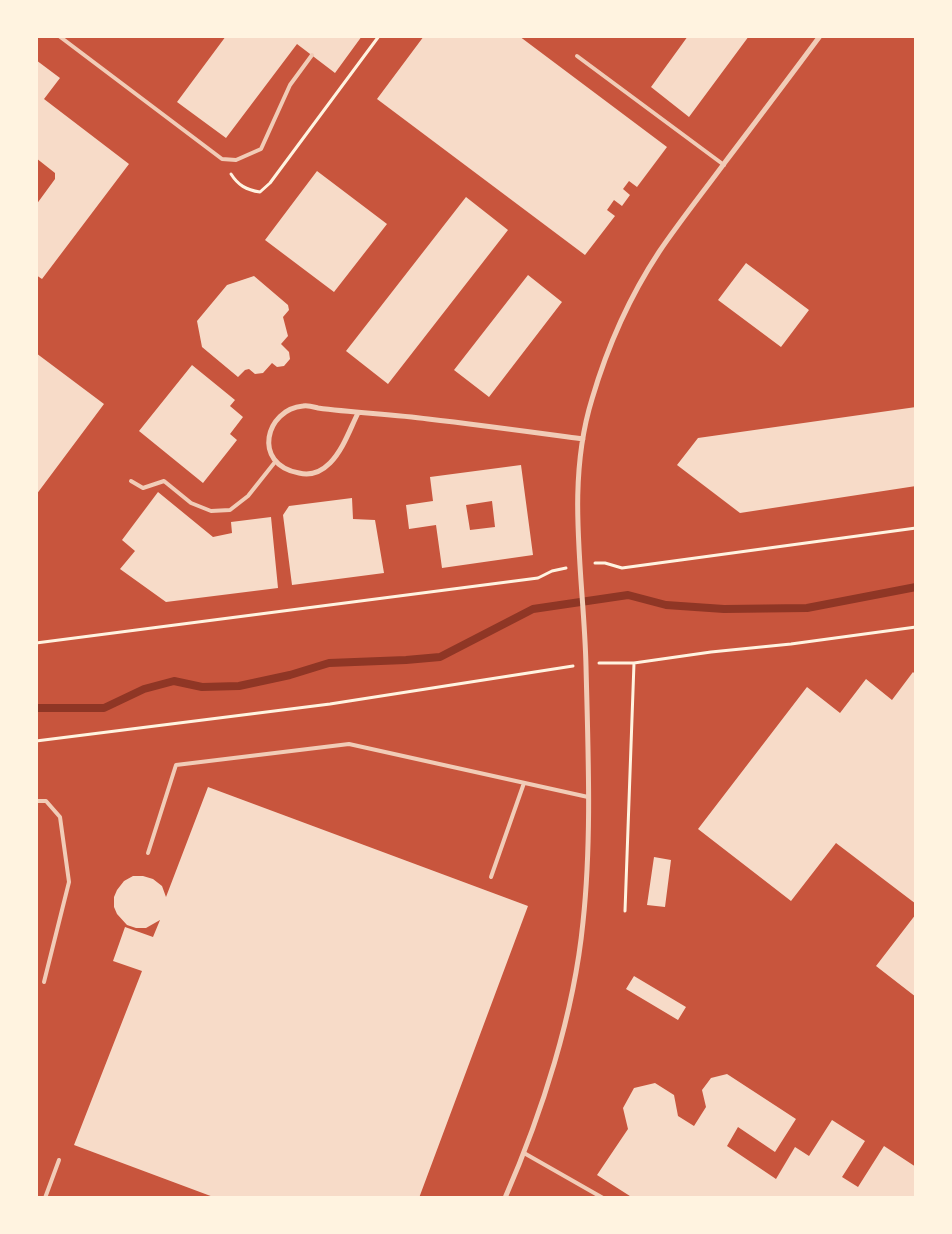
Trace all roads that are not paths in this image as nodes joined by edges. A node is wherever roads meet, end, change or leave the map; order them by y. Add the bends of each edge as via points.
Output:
1 (59, 36) edge
2 (820, 36) edge
3 (312, 55) dead end
4 (577, 56) dead end
5 (724, 165) junction
6 (358, 413) junction
7 (583, 439) junction
8 (275, 462) junction
9 (131, 481) dead end
10 (524, 783) junction
11 (588, 797) junction
12 (36, 801) edge
13 (148, 853) dead end
14 (491, 877) dead end
15 (44, 982) dead end
16 (524, 1153) junction
17 (59, 1160) dead end
18 (45, 1198) edge
19 (505, 1198) edge
20 (603, 1198) edge

1 - 3 lane via 222,158 236,160 261,149 290,85
2 - 5 street
4 - 5 lane
5 - 7 street via 659,252 634,296 591,400
6 - 7 street via 426,418
6 - 8 street via 331,462 318,472 287,471
6 - 8 street via 303,406 284,413 269,439
7 - 11 street via 578,467 579,564 586,663
8 - 9 lane via 248,496 230,510 211,511 191,503 164,481 143,488
10 - 11 lane
10 - 13 lane via 349,744 176,765
10 - 14 lane
11 - 16 street via 584,922 570,1005
12 - 15 lane via 46,801 60,817 69,882
16 - 19 street
16 - 20 lane
17 - 18 lane

